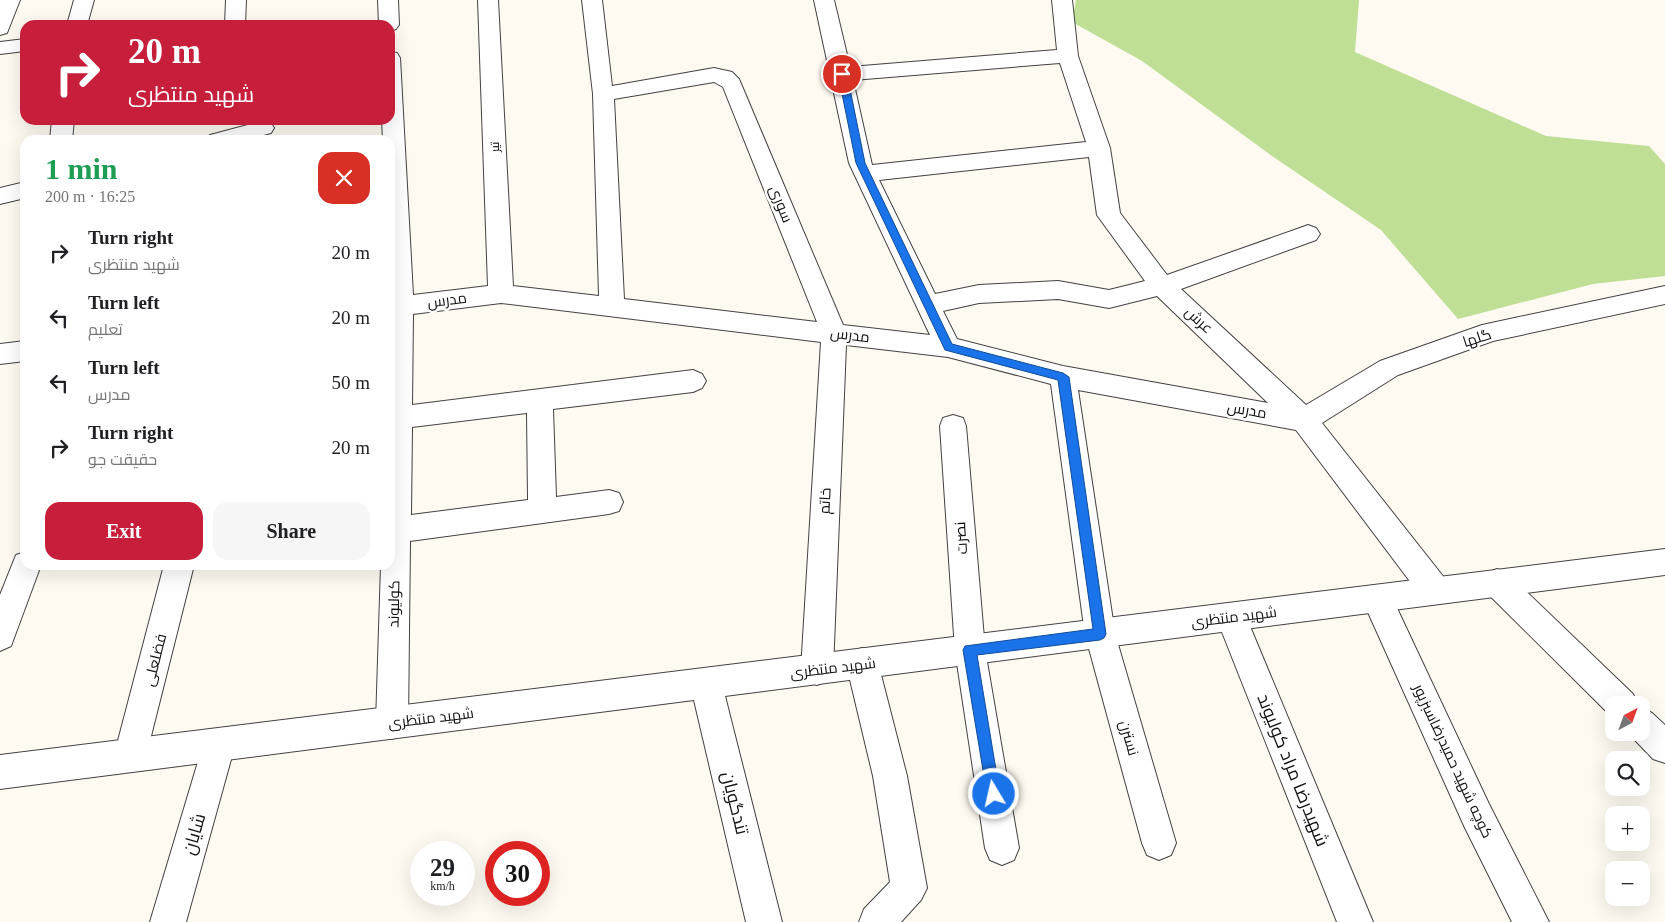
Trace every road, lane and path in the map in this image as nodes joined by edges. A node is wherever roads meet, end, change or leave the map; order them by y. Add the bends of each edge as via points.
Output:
1 (10, 0) edge
2 (84, 0) edge
3 (236, 0) edge
4 (488, 0) edge
5 (592, 0) edge
6 (824, 0) edge
7 (1062, 0) edge
8 (392, 1) edge
9 (79, 20) edge
10 (235, 20) edge
11 (390, 20) edge
12 (0, 29) edge
13 (20, 46) edge
14 (0, 48) edge
15 (1068, 56) junction
16 (842, 74) junction
17 (603, 94) junction
18 (263, 129) edge
19 (238, 135) edge
20 (1099, 148) junction
21 (865, 174) junction
22 (20, 191) edge
23 (0, 196) edge
24 (1308, 234) dead end
25 (1162, 286) junction
26 (501, 294) junction
27 (1665, 295) edge
28 (928, 305) junction
29 (395, 307) edge
30 (612, 307) junction
31 (834, 333) junction
32 (948, 347) junction
33 (20, 352) edge
34 (0, 354) edge
35 (1063, 377) junction
36 (693, 381) dead end
37 (540, 400) junction
38 (395, 419) edge
39 (1304, 420) junction
40 (953, 426) dead end
41 (608, 502) dead end
42 (542, 511) junction
43 (395, 531) edge
44 (1665, 562) edge
45 (24, 570) edge
46 (178, 570) edge
47 (393, 570) edge
48 (1497, 583) junction
49 (1435, 590) junction
50 (1377, 599) junction
51 (1231, 617) junction
52 (1100, 634) junction
53 (0, 636) edge
54 (970, 650) junction
55 (862, 664) junction
56 (816, 670) junction
57 (706, 684) junction
58 (1613, 696) edge
59 (392, 723) junction
60 (1650, 733) edge
61 (219, 745) junction
62 (1665, 747) edge
63 (130, 756) junction
64 (0, 772) edge
65 (1159, 843) dead end
66 (1002, 848) dead end
67 (168, 922) edge
68 (764, 922) edge
69 (877, 922) edge
70 (1355, 922) edge
71 (1531, 922) edge

1 - 12 street
2 - 9 street
3 - 10 street
4 - 26 street, تیر
5 - 17 street
6 - 16 street
7 - 15 street, عرش
8 - 11 street
13 - 14 street
15 - 16 street
15 - 20 street, عرش
16 - 21 street
17 - 30 street
17 - 31 street, سوری via 714,75 725,77 732,84
18 - 19 street
20 - 21 street
20 - 25 street, عرش via 1109,215
21 - 28 street
22 - 23 street
24 - 25 street
25 - 28 street via 1108,299 1058,290 979,294
25 - 39 street, عرش
26 - 29 street, مدرس
26 - 30 street, مدرس
27 - 39 street, گلها via 1491,332 1389,368
28 - 32 street
30 - 31 street, مدرس
31 - 32 street, مدرس
31 - 56 street, خاتم
32 - 35 street, مدرس
33 - 34 street
35 - 39 street, مدرس
35 - 52 street, نسترن
36 - 37 street
37 - 38 street
37 - 42 street
39 - 49 street, عرش
40 - 54 street, نصرت
41 - 42 street
42 - 43 street
44 - 48 street, شهید منتظری
45 - 53 street
46 - 63 street, فضلعلی
47 - 59 street, کولیوند
48 - 49 street, شهید منتظری
48 - 58 street
49 - 50 street, شهید منتظری
50 - 51 street, شهید منتظری
50 - 71 street, کوچه شهید حمیدرضاسبزپور
51 - 52 street, شهید منتظری
51 - 70 street, شهیدرضا مراد کولیوند
52 - 54 street, شهید منتظری
52 - 65 street, نسترن
54 - 55 street, شهید منتظری
54 - 66 street
55 - 56 street, شهید منتظری
55 - 69 street via 890,776 909,888
56 - 57 street, شهید منتظری
57 - 59 street, شهید منتظری
57 - 68 street, تندگویان
59 - 61 street, شهید منتظری
60 - 62 street
61 - 63 street, شهید منتظری
61 - 67 street, شایان
63 - 64 street, شهید منتظری

